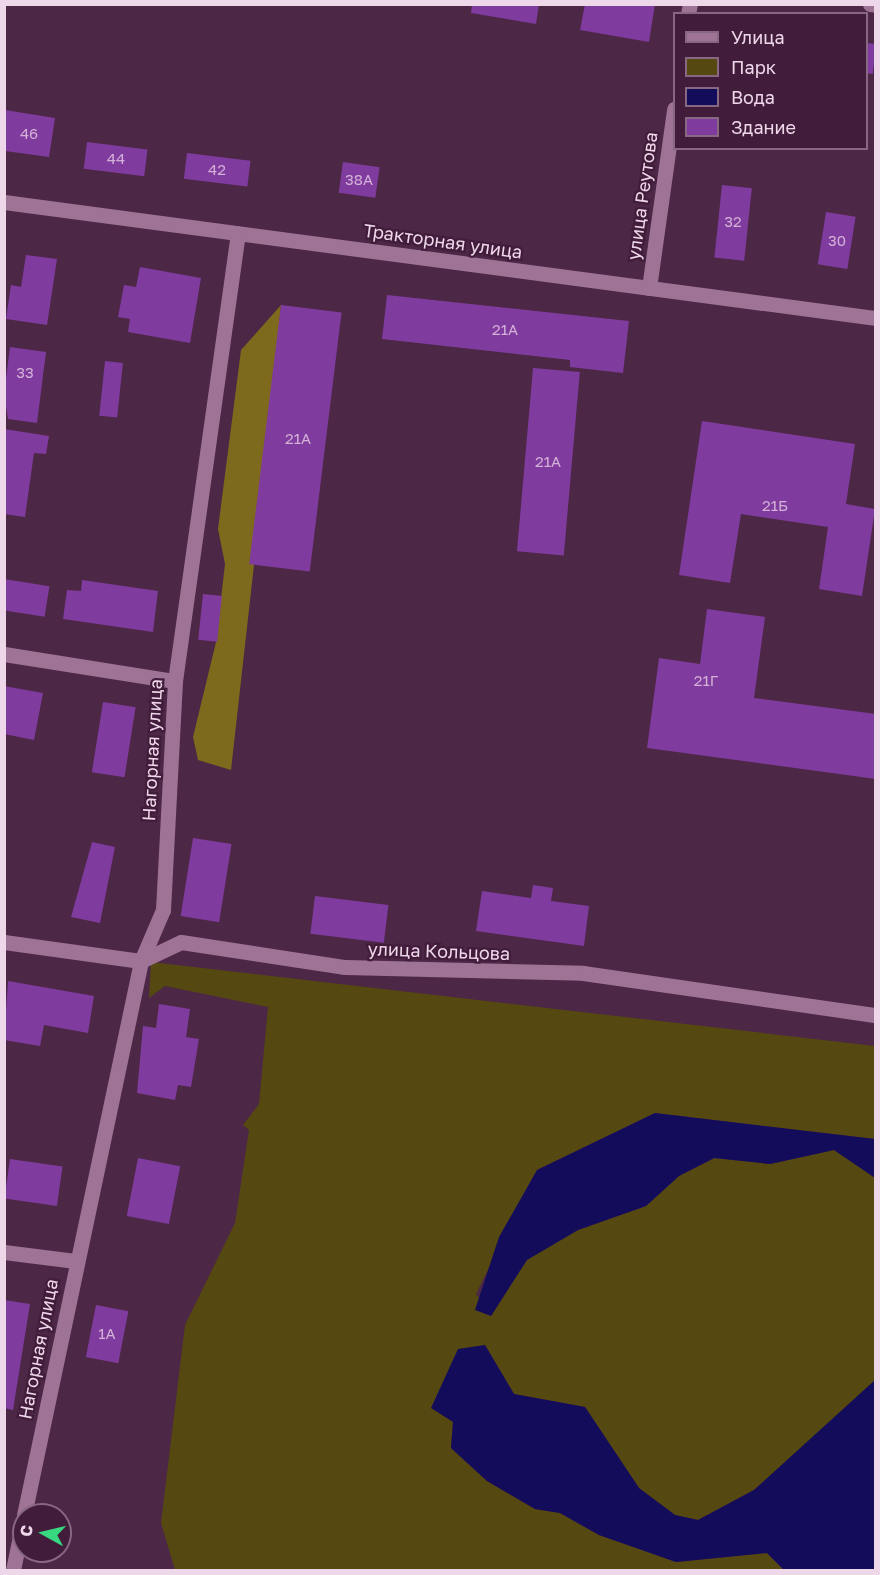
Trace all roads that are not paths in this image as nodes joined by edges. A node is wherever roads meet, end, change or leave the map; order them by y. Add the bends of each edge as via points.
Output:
1 (870, 4) edge
2 (876, 5) edge
3 (673, 124) edge
4 (4, 202) edge
5 (238, 233) junction
6 (649, 288) junction
7 (876, 318) edge
8 (4, 654) edge
9 (175, 681) junction
10 (4, 942) edge
11 (141, 961) junction
12 (876, 1015) edge
13 (4, 1252) edge
14 (75, 1261) junction
15 (27, 1503) edge

1 - 2 street
3 - 6 street, улица Реутова
4 - 5 street, Тракторная улица
5 - 6 street, Тракторная улица
5 - 9 street, Нагорная улица
6 - 7 street, Тракторная улица
8 - 9 street
9 - 11 street, Нагорная улица via 163,910
10 - 11 street
11 - 12 street, улица Кольцова via 181,942 345,967 583,973
11 - 14 street, Нагорная улица
13 - 14 street, Нагорная улица
14 - 15 street, Нагорная улица

